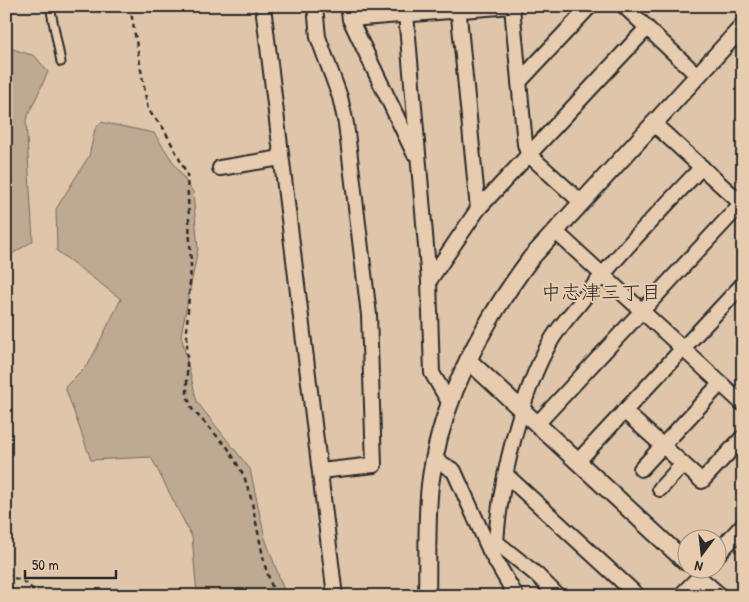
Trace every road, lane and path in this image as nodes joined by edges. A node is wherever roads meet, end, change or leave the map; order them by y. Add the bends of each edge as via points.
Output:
1 (50, 6) edge
2 (130, 6) edge
3 (263, 6) edge
4 (315, 6) edge
5 (512, 6) edge
6 (590, 6) edge
7 (624, 6) edge
8 (458, 8) edge
9 (404, 10) edge
10 (349, 13) edge
11 (743, 26) edge
12 (647, 28) junction
13 (61, 62) dead end
14 (697, 75) junction
15 (519, 82) junction
16 (653, 123) junction
17 (528, 154) junction
18 (281, 158) junction
19 (417, 160) junction
20 (702, 167) junction
21 (220, 168) dead end
22 (581, 202) junction
23 (742, 204) edge
24 (478, 209) junction
25 (554, 231) junction
26 (601, 275) junction
27 (429, 281) junction
28 (743, 284) edge
29 (641, 312) junction
30 (682, 350) junction
31 (468, 360) junction
32 (720, 384) junction
33 (449, 402) junction
34 (743, 404) edge
35 (522, 409) junction
36 (624, 411) junction
37 (537, 424) junction
38 (743, 437) edge
39 (662, 445) junction
40 (436, 460) junction
41 (578, 461) junction
42 (684, 464) junction
43 (641, 469) dead end
44 (320, 471) junction
45 (506, 475) junction
46 (660, 489) dead end
47 (743, 526) edge
48 (726, 544) edge
49 (493, 547) junction
50 (676, 553) edge
51 (6, 574) edge
52 (694, 580) edge
53 (706, 580) edge
54 (42, 596) edge
55 (275, 596) edge
56 (335, 596) edge
57 (427, 596) edge
58 (516, 596) edge
59 (558, 596) edge
60 (638, 596) edge
61 (680, 596) edge
62 (721, 596) edge

1 - 13 lane
2 - 55 path via 148,110 164,129 188,174 191,266 187,395 192,408 228,448 244,476
3 - 18 street
4 - 44 street via 318,37 340,98 347,134 369,315 374,465
5 - 8 street
5 - 15 street
6 - 15 street
7 - 12 street
8 - 9 street
8 - 24 street
9 - 10 street
9 - 19 street
10 - 19 street
11 - 14 street
12 - 14 street
12 - 17 street
14 - 16 street
15 - 17 street
16 - 20 street
16 - 22 street
17 - 22 street
17 - 24 street
18 - 21 street
18 - 44 street
19 - 27 street
20 - 23 street
20 - 26 street
22 - 25 street
23 - 29 street
24 - 27 street
25 - 26 street
25 - 31 street via 501,299
26 - 29 street
26 - 35 street via 553,336
27 - 33 street via 432,373
28 - 30 street
29 - 30 street
29 - 37 street
30 - 32 street
30 - 36 street
31 - 33 street
31 - 35 street
32 - 34 street
32 - 39 street
33 - 40 street
35 - 37 street
35 - 45 street
36 - 39 street
36 - 41 street
37 - 41 street
38 - 42 street via 702,481
39 - 42 street
39 - 43 street
40 - 49 street via 454,471
40 - 57 street via 430,484
41 - 50 street
42 - 46 street
44 - 56 street
45 - 49 street
45 - 60 street
47 - 48 street
49 - 58 street
49 - 59 street via 537,575
51 - 54 path
52 - 61 street
53 - 62 street

